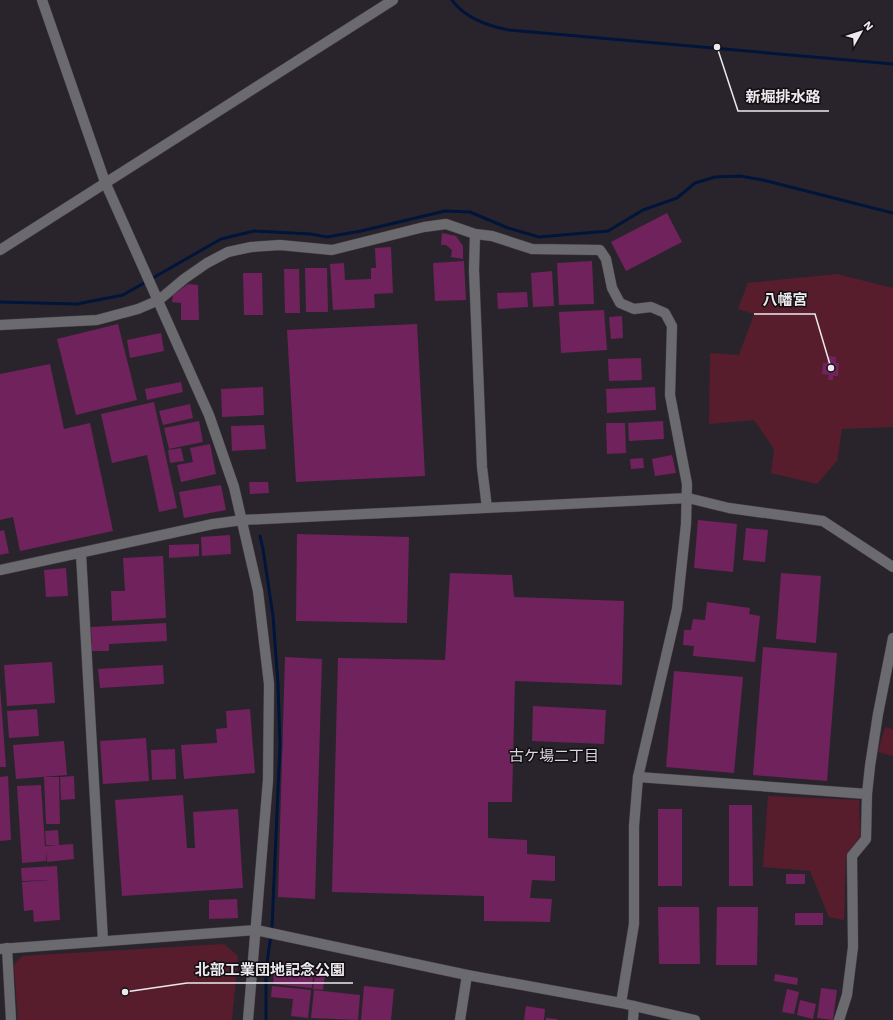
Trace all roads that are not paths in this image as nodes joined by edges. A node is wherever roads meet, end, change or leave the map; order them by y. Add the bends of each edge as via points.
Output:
1 (42, 0) edge
2 (393, 0) edge
3 (106, 182) junction
4 (475, 234) junction
5 (0, 250) edge
6 (159, 300) junction
7 (0, 325) edge
8 (688, 498) junction
9 (487, 508) junction
10 (243, 520) junction
11 (82, 554) junction
12 (893, 567) edge
13 (0, 570) edge
14 (893, 638) edge
15 (638, 777) junction
16 (867, 794) junction
17 (256, 930) junction
18 (103, 941) junction
19 (3, 949) edge
20 (467, 974) junction
21 (621, 1003) junction
22 (634, 1006) junction
23 (11, 1020) edge
24 (248, 1020) edge
25 (460, 1020) edge
26 (634, 1020) edge
27 (695, 1020) edge
28 (839, 1020) edge

1 - 3 street
2 - 3 street
3 - 5 street
3 - 6 street
4 - 6 street via 446,224 332,250 280,245 251,247 228,252 207,263
4 - 8 street via 492,236 532,249 600,250 606,259 612,288 620,303 634,308 651,307 665,313 672,326 670,395
4 - 9 street via 474,270 482,459
6 - 7 street via 138,309 96,320
6 - 10 street via 209,415
8 - 9 street
8 - 12 street via 729,508 824,521
8 - 15 street via 677,609
9 - 10 street
10 - 11 street via 212,524
10 - 17 street via 258,591 269,684 268,780
11 - 13 street
11 - 18 street
14 - 16 street via 878,714
15 - 16 street
15 - 21 street via 634,826 634,924
16 - 28 street via 866,839 852,856 852,947 847,995
17 - 18 street
17 - 20 street
17 - 24 street
18 - 19 street
19 - 23 street
20 - 21 street
20 - 25 street
21 - 22 street
22 - 26 street
22 - 27 street

